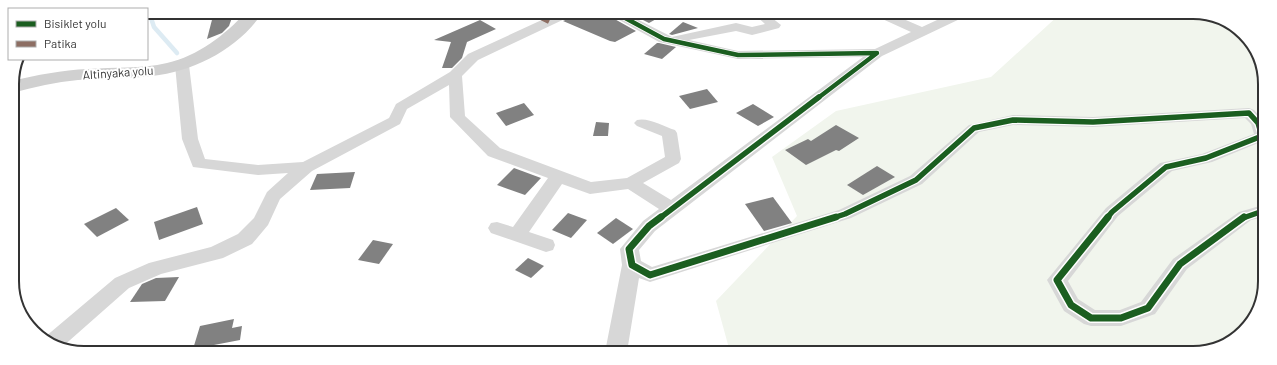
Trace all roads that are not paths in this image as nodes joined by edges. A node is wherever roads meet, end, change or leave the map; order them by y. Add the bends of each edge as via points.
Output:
1 (249, 19) edge
2 (554, 19) edge
3 (627, 19) edge
4 (766, 19) edge
5 (893, 19) edge
6 (949, 19) edge
7 (922, 32) junction
8 (671, 40) junction
9 (877, 53) junction
10 (182, 65) junction
11 (455, 75) junction
12 (19, 86) edge
13 (642, 123) dead end
14 (1258, 123) edge
15 (1258, 138) edge
16 (306, 167) junction
17 (559, 176) junction
18 (631, 183) junction
19 (671, 208) junction
20 (1258, 212) edge
21 (497, 228) dead end
22 (517, 235) junction
23 (546, 245) dead end
24 (632, 264) junction
25 (56, 339) edge
26 (617, 346) edge

1 - 10 main road, Altinyaka yolu via 223,44
2 - 11 street via 474,57
3 - 8 street via 664,39
4 - 8 street via 775,25 752,31 736,27
5 - 7 street
6 - 7 street
7 - 9 street
8 - 9 street via 738,55
9 - 19 street
10 - 12 main road, Altinyaka yolu via 153,71 66,76
10 - 16 street via 190,139 199,163 258,170
11 - 16 street via 401,107 394,121
11 - 17 street via 458,117 463,122 494,152
13 - 18 street via 669,133 673,160
14 - 24 street via 1249,113 1093,122 1013,120 974,128 916,180 845,214 650,275
15 - 20 street via 1206,158 1166,167 1112,212 1057,280 1071,306 1091,318 1121,318 1148,308 1180,264 1245,216
16 - 25 street via 273,196 262,220 245,239 216,253 156,268 122,283
17 - 18 street via 590,188
17 - 22 street
18 - 19 street
19 - 24 street via 649,226 629,250
21 - 22 street
22 - 23 street
24 - 26 street

